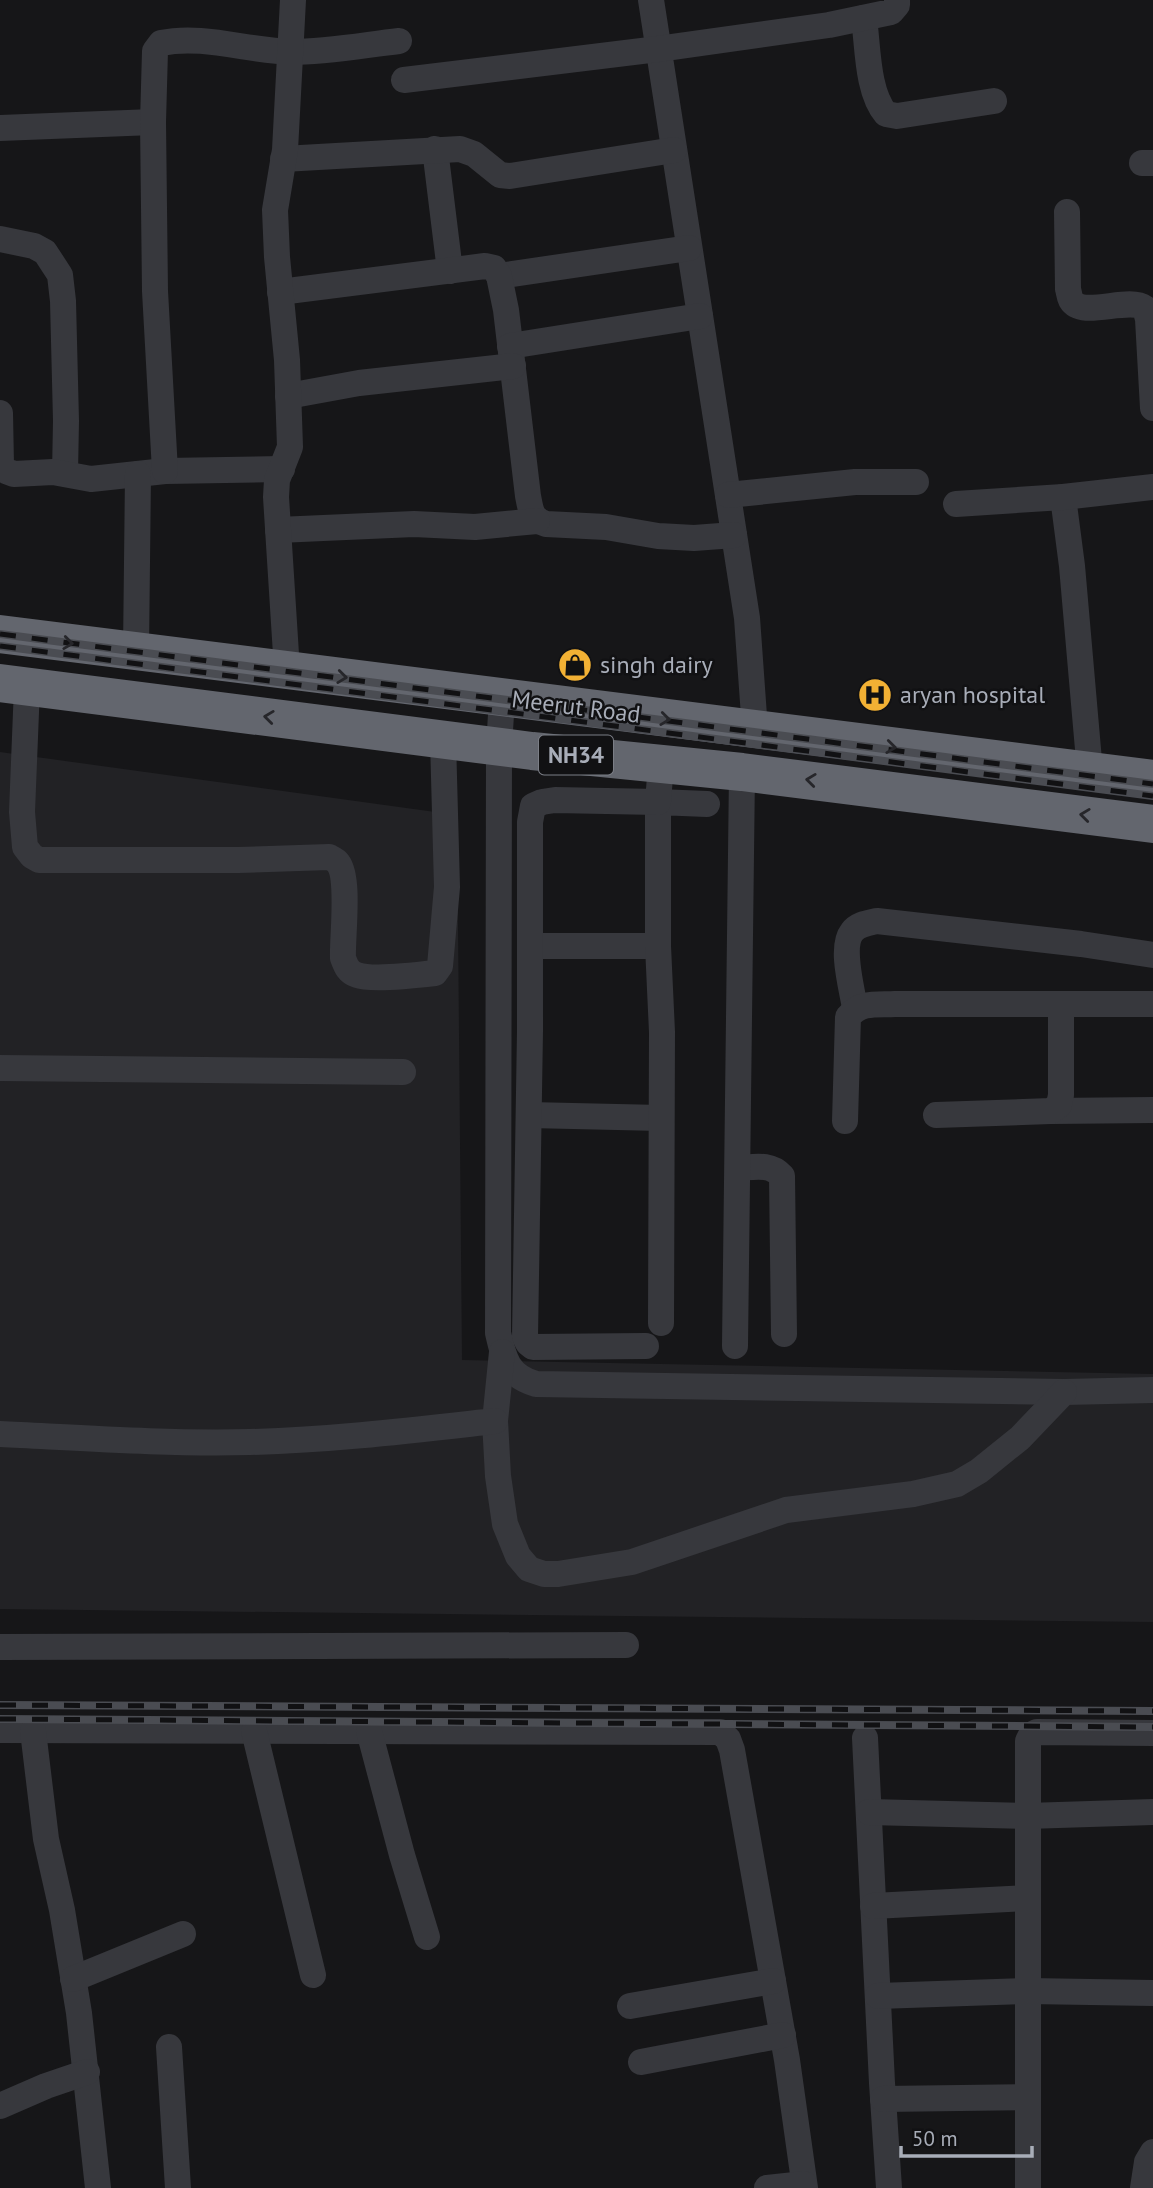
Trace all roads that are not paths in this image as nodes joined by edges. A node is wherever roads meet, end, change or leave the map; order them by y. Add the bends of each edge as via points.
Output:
1 (293, 0) edge
2 (651, 0) edge
3 (897, 0) edge
4 (864, 18) junction
5 (400, 41) dead end
6 (658, 49) junction
7 (290, 52) junction
8 (404, 80) dead end
9 (995, 101) dead end
10 (152, 122) junction
11 (0, 128) edge
12 (435, 149) junction
13 (674, 150) junction
14 (283, 159) junction
15 (1067, 212) dead end
16 (0, 239) edge
17 (689, 248) junction
18 (450, 271) junction
19 (499, 276) junction
20 (280, 292) junction
21 (700, 316) junction
22 (511, 356) junction
23 (288, 396) junction
24 (1153, 408) edge
25 (0, 413) edge
26 (282, 469) junction
27 (165, 471) junction
28 (65, 473) junction
29 (138, 474) junction
30 (916, 482) dead end
31 (1153, 487) edge
32 (728, 495) junction
33 (1063, 497) junction
34 (956, 503) dead end
35 (537, 521) junction
36 (278, 530) junction
37 (734, 535) junction
38 (0, 634) edge
39 (136, 651) junction
40 (287, 670) junction
41 (14, 685) edge
42 (502, 698) junction
43 (755, 730) junction
44 (443, 740) junction
45 (499, 747) junction
46 (661, 764) junction
47 (743, 772) junction
48 (1090, 772) junction
49 (1153, 779) edge
50 (658, 802) junction
51 (706, 804) dead end
52 (1153, 824) edge
53 (530, 946) junction
54 (658, 946) junction
55 (1153, 955) edge
56 (1061, 1004) junction
57 (1153, 1004) edge
58 (855, 1008) junction
59 (0, 1068) edge
60 (403, 1072) dead end
61 (1153, 1110) edge
62 (1051, 1111) junction
63 (529, 1115) junction
64 (936, 1115) dead end
65 (661, 1118) junction
66 (845, 1121) dead end
67 (738, 1168) junction
68 (661, 1323) dead end
69 (784, 1334) dead end
70 (646, 1346) dead end
71 (735, 1346) dead end
72 (502, 1352) junction
73 (1153, 1390) edge
74 (1064, 1392) junction
75 (495, 1421) junction
76 (0, 1434) edge
77 (626, 1645) dead end
78 (0, 1647) edge
79 (0, 1730) edge
80 (33, 1731) junction
81 (254, 1731) junction
82 (369, 1731) junction
83 (1153, 1733) edge
84 (866, 1738) dead end
85 (869, 1812) junction
86 (1153, 1812) edge
87 (1027, 1816) junction
88 (1027, 1898) junction
89 (873, 1906) junction
90 (183, 1934) dead end
91 (427, 1937) dead end
92 (313, 1975) dead end
93 (73, 1979) junction
94 (773, 1981) junction
95 (1028, 1991) junction
96 (1153, 1993) edge
97 (878, 1996) junction
98 (629, 2006) dead end
99 (783, 2035) junction
100 (169, 2047) dead end
101 (641, 2062) dead end
102 (87, 2072) junction
103 (1028, 2097) junction
104 (883, 2099) junction
105 (0, 2106) edge
106 (1153, 2151) edge
107 (805, 2186) edge
108 (98, 2188) edge
109 (178, 2188) edge
110 (767, 2188) edge
111 (889, 2188) edge
112 (1028, 2188) edge
113 (1143, 2188) edge

1 - 7 street
2 - 6 street
3 - 4 street via 891,12
4 - 6 street
4 - 9 street via 874,92 886,114
5 - 7 street
6 - 8 street
6 - 13 street
7 - 10 street via 204,41 160,43 155,51
7 - 14 street
10 - 11 street
10 - 27 street
12 - 13 street via 474,154 500,175 510,176
12 - 14 street
12 - 18 street
13 - 17 street
14 - 20 street via 275,210
15 - 24 street via 1071,301 1079,307 1138,303 1145,308
16 - 28 street via 46,252 60,275
17 - 19 street
17 - 21 street
18 - 19 street via 485,266 494,268
18 - 20 street
19 - 22 street
20 - 23 street
21 - 22 street
21 - 32 street
22 - 23 street
22 - 35 street via 528,496
23 - 26 street via 290,447
25 - 28 street via 1,465 6,471
26 - 27 street
26 - 36 street via 277,480
27 - 29 street
28 - 29 street via 91,479
29 - 39 street
30 - 32 street via 855,482
31 - 33 street
32 - 37 street
33 - 34 street
33 - 48 street
35 - 36 street via 475,527 414,524
35 - 37 street via 658,536
36 - 40 street
37 - 43 street via 747,618
38 -> 39 highway, Meerut Road / NH34
39 - 40 highway, Meerut Road / NH34
40 -> 42 highway, Meerut Road / NH34
44 -> 41 highway, Meerut Road / NH34
41 - 44 street via 25,847 32,856 39,860 329,857 338,861 345,886 343,958 357,975 435,973 440,966 447,887
42 -> 43 highway, Meerut Road / NH34
42 - 45 street
43 -> 48 highway, Meerut Road / NH34
44 - 45 highway, Meerut Road / NH34
45 - 46 highway, Meerut Road / NH34
45 - 72 street via 498,1333
46 - 47 highway, Meerut Road / NH34
46 - 50 street
52 -> 47 highway, Meerut Road / NH34
47 - 67 street
48 - 49 highway, Meerut Road / NH34
50 - 51 street
50 - 53 street via 555,800 533,806
50 - 54 street
53 - 54 street
53 - 63 street
54 - 65 street
55 - 58 street via 877,921 863,923 847,942
56 - 57 street
56 - 58 street
56 - 62 street via 1061,1095 1059,1105
58 - 66 street via 848,1017
59 - 60 street
61 - 62 street
62 - 64 street
63 - 65 street
63 - 70 street via 524,1329 528,1343 542,1348
65 - 68 street
67 - 69 street via 766,1166 782,1176
67 - 71 street
72 - 74 street via 512,1372 536,1384
72 - 75 street
73 - 74 street
74 - 75 street via 1020,1438 957,1484 786,1510 632,1562 558,1574 529,1569 517,1556 498,1476
75 - 76 street via 251,1442
77 - 78 street
79 - 80 street
80 - 81 street
80 - 93 street via 46,1839
81 - 82 street
81 - 92 street
82 - 91 street
82 - 94 street via 720,1732 732,1750
83 - 87 street via 1031,1735
84 - 85 street
85 - 87 street
85 - 89 street
86 - 87 street
87 - 88 street
88 - 89 street
88 - 95 street
89 - 97 street
90 - 93 street
93 - 102 street
94 - 98 street
94 - 99 street
95 - 96 street
95 - 97 street
95 - 103 street
97 - 104 street
99 - 101 street
99 - 107 street
100 - 109 street
102 - 105 street
102 - 108 street
103 - 104 street
103 - 112 street
104 - 111 street
106 - 113 street
107 - 110 street

